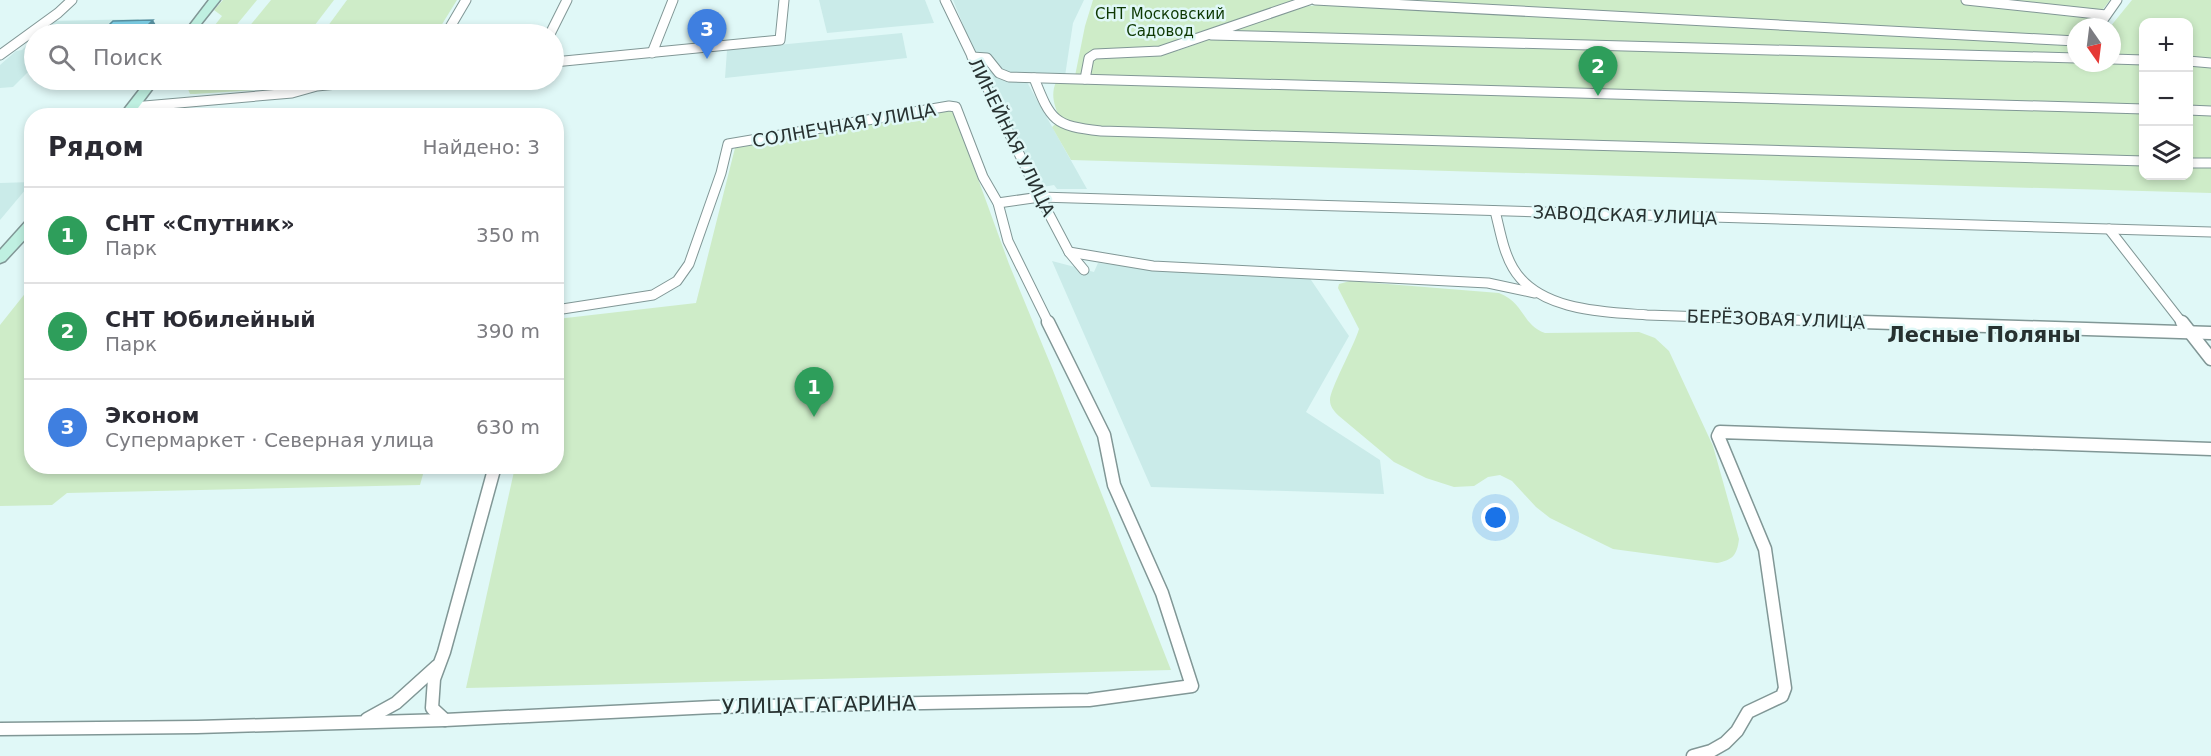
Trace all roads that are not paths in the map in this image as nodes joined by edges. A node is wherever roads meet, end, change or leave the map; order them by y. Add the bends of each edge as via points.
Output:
1 (72, 0) edge
2 (215, 0) edge
3 (466, 0) edge
4 (567, 0) edge
5 (674, 0) edge
6 (784, 0) edge
7 (945, 0) edge
8 (1309, 0) edge
9 (1315, 0) edge
10 (1966, 0) edge
11 (2117, 0) edge
12 (2106, 15) junction
13 (2104, 18) edge
14 (43, 24) edge
15 (196, 24) edge
16 (452, 24) edge
17 (555, 24) edge
18 (1211, 34) junction
19 (24, 38) edge
20 (2067, 40) edge
21 (652, 53) junction
22 (0, 55) edge
23 (972, 57) junction
24 (2067, 58) edge
25 (2121, 59) edge
26 (2139, 60) edge
27 (564, 61) edge
28 (2193, 61) edge
29 (2211, 63) edge
30 (1034, 78) junction
31 (1085, 79) junction
32 (145, 90) edge
33 (303, 90) edge
34 (131, 108) edge
35 (156, 108) edge
36 (2139, 109) edge
37 (2193, 110) edge
38 (2211, 111) edge
39 (2139, 161) edge
40 (2193, 163) edge
41 (2211, 164) edge
42 (1040, 197) junction
43 (998, 203) junction
44 (1495, 211) junction
45 (2109, 229) junction
46 (24, 232) edge
47 (2211, 232) edge
48 (1069, 252) junction
49 (0, 258) edge
50 (1084, 270) dead end
51 (1549, 297) junction
52 (564, 309) edge
53 (2190, 332) junction
54 (2211, 333) edge
55 (2211, 359) edge
56 (2211, 449) edge
57 (493, 474) edge
58 (437, 666) junction
59 (445, 720) junction
60 (360, 722) junction
61 (0, 729) edge
62 (1693, 756) edge

1 - 14 street
2 - 15 main road
3 - 16 street
4 - 17 street
5 - 21 street
6 - 21 street via 780,40
7 - 23 street, ЛИНЕЙНАЯ УЛИЦА
8 - 18 street
9 - 20 street
10 - 12 street
11 - 12 street
12 - 13 street
18 - 24 street
18 - 31 street via 1155,52 1095,54 1089,58
19 - 22 street
21 - 27 street
23 - 30 street via 987,58 1005,76
23 - 42 street, ЛИНЕЙНАЯ УЛИЦА
25 - 26 street
28 - 29 street
30 - 31 street
30 - 39 street via 1047,112 1057,122 1071,128 1101,131
31 - 36 street
32 - 34 main road
33 - 35 street
37 - 38 street
40 - 41 street
42 - 43 street, ЗАВОДСКАЯ УЛИЦА
42 - 44 street, ЗАВОДСКАЯ УЛИЦА
42 - 48 street, ЛИНЕЙНАЯ УЛИЦА
43 - 52 street, СОЛНЕЧНАЯ УЛИЦА via 983,177 959,110 949,106 728,144 689,264 677,281 653,295
43 - 59 street, УЛИЦА ГАГАРИНА via 1008,241 1104,435 1113,483 1140,540 1192,686 1089,700 713,707
44 - 45 street, ЗАВОДСКАЯ УЛИЦА
44 - 51 street via 1511,265 1527,285
45 - 47 street, ЗАВОДСКАЯ УЛИЦА
45 - 53 street
46 - 49 main road
48 - 50 street, ЛИНЕЙНАЯ УЛИЦА
48 - 51 street, БЕРЁЗОВАЯ УЛИЦА via 1153,266 1488,283
51 - 53 street, БЕРЁЗОВАЯ УЛИЦА via 1624,314
53 - 54 street, БЕРЁЗОВАЯ УЛИЦА
53 - 55 street
56 - 62 street via 1720,432 1718,436 1765,549 1785,688 1782,696 1748,712 1725,743
57 - 58 street
58 - 59 street via 431,689 432,708
58 - 60 street via 389,710
59 - 60 street, УЛИЦА ГАГАРИНА
60 - 61 street, УЛИЦА ГАГАРИНА

